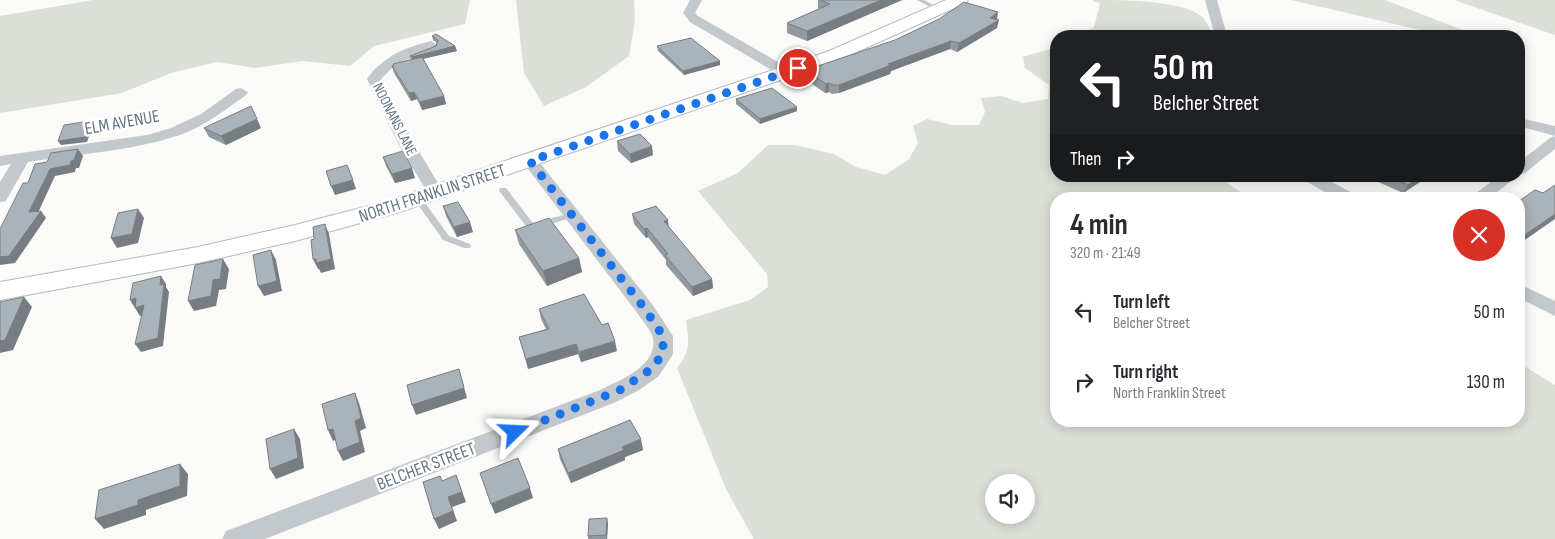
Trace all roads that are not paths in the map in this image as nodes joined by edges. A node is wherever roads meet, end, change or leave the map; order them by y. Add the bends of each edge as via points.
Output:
1 (696, 0) edge
2 (960, 0) edge
3 (1211, 0) edge
4 (929, 5) edge
5 (1219, 30) edge
6 (431, 44) dead end
7 (785, 72) junction
8 (241, 92) dead end
9 (1525, 124) edge
10 (1555, 131) edge
11 (1555, 141) edge
12 (22, 158) junction
13 (0, 161) edge
14 (530, 161) junction
15 (1525, 165) edge
16 (1319, 182) edge
17 (1501, 182) edge
18 (504, 190) dead end
19 (1337, 192) edge
20 (1486, 192) edge
21 (427, 196) junction
22 (0, 197) edge
23 (572, 215) junction
24 (467, 246) dead end
25 (0, 291) edge
26 (1525, 293) edge
27 (1555, 309) edge
28 (235, 539) edge

1 - 7 street via 689,13 694,19
2 - 4 main road, NORTH FRANKLIN STREET
3 - 5 street
4 - 7 main road, NORTH FRANKLIN STREET via 860,45
6 - 21 street, NOONANS LANE via 403,55 378,71 374,79 407,145
7 - 14 main road, NORTH FRANKLIN STREET
8 - 12 street, ELM AVENUE via 206,117 176,131 148,139
9 - 10 street
11 - 15 street
12 - 13 street, ELM AVENUE
12 - 22 street
14 - 21 main road, NORTH FRANKLIN STREET
14 - 23 street, BELCHER STREET
16 - 19 street
17 - 20 street
18 - 23 lane via 529,224 534,226
21 - 24 lane via 446,238
21 - 25 main road, NORTH FRANKLIN STREET via 336,223 233,247
23 - 28 street, BELCHER STREET via 663,336 663,354 650,370 608,396
26 - 27 street

